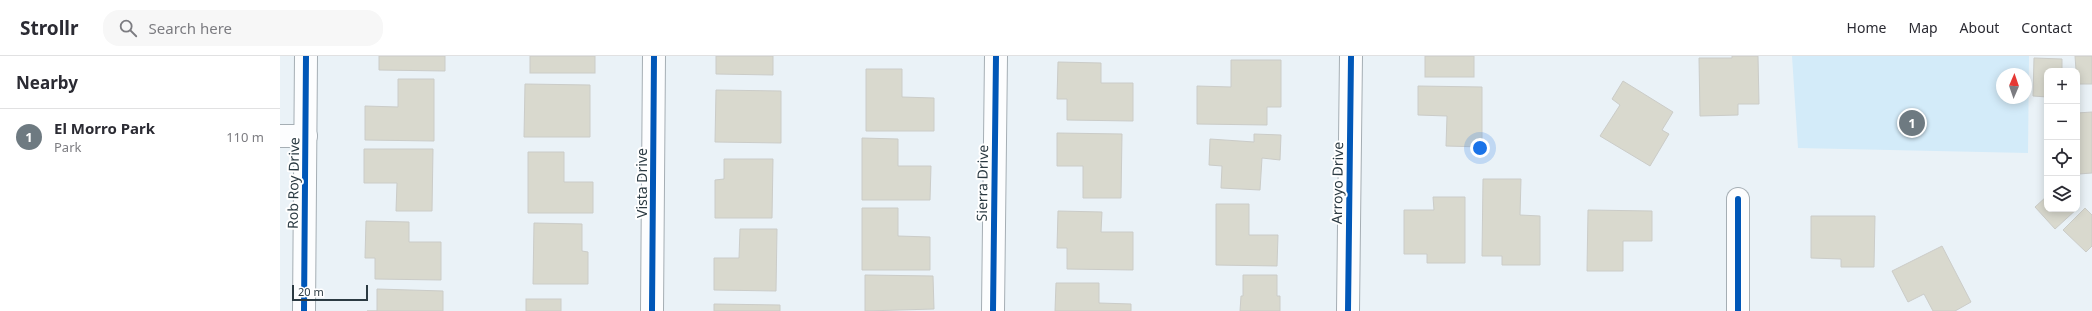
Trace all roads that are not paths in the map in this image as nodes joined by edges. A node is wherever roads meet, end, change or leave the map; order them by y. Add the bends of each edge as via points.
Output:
1 (306, 56) edge
2 (654, 56) edge
3 (996, 56) edge
4 (1351, 56) edge
5 (280, 136) edge
6 (306, 136) junction
7 (1738, 199) dead end
8 (304, 311) edge
9 (652, 311) edge
10 (993, 311) edge
11 (1348, 311) edge
12 (1738, 311) edge

1 - 6 street, Rob Roy Drive
2 - 9 street, Vista Drive
3 - 10 street, Sierra Drive
4 - 11 street, Arroyo Drive
5 - 6 street
6 - 8 street, Rob Roy Drive
7 - 12 street

